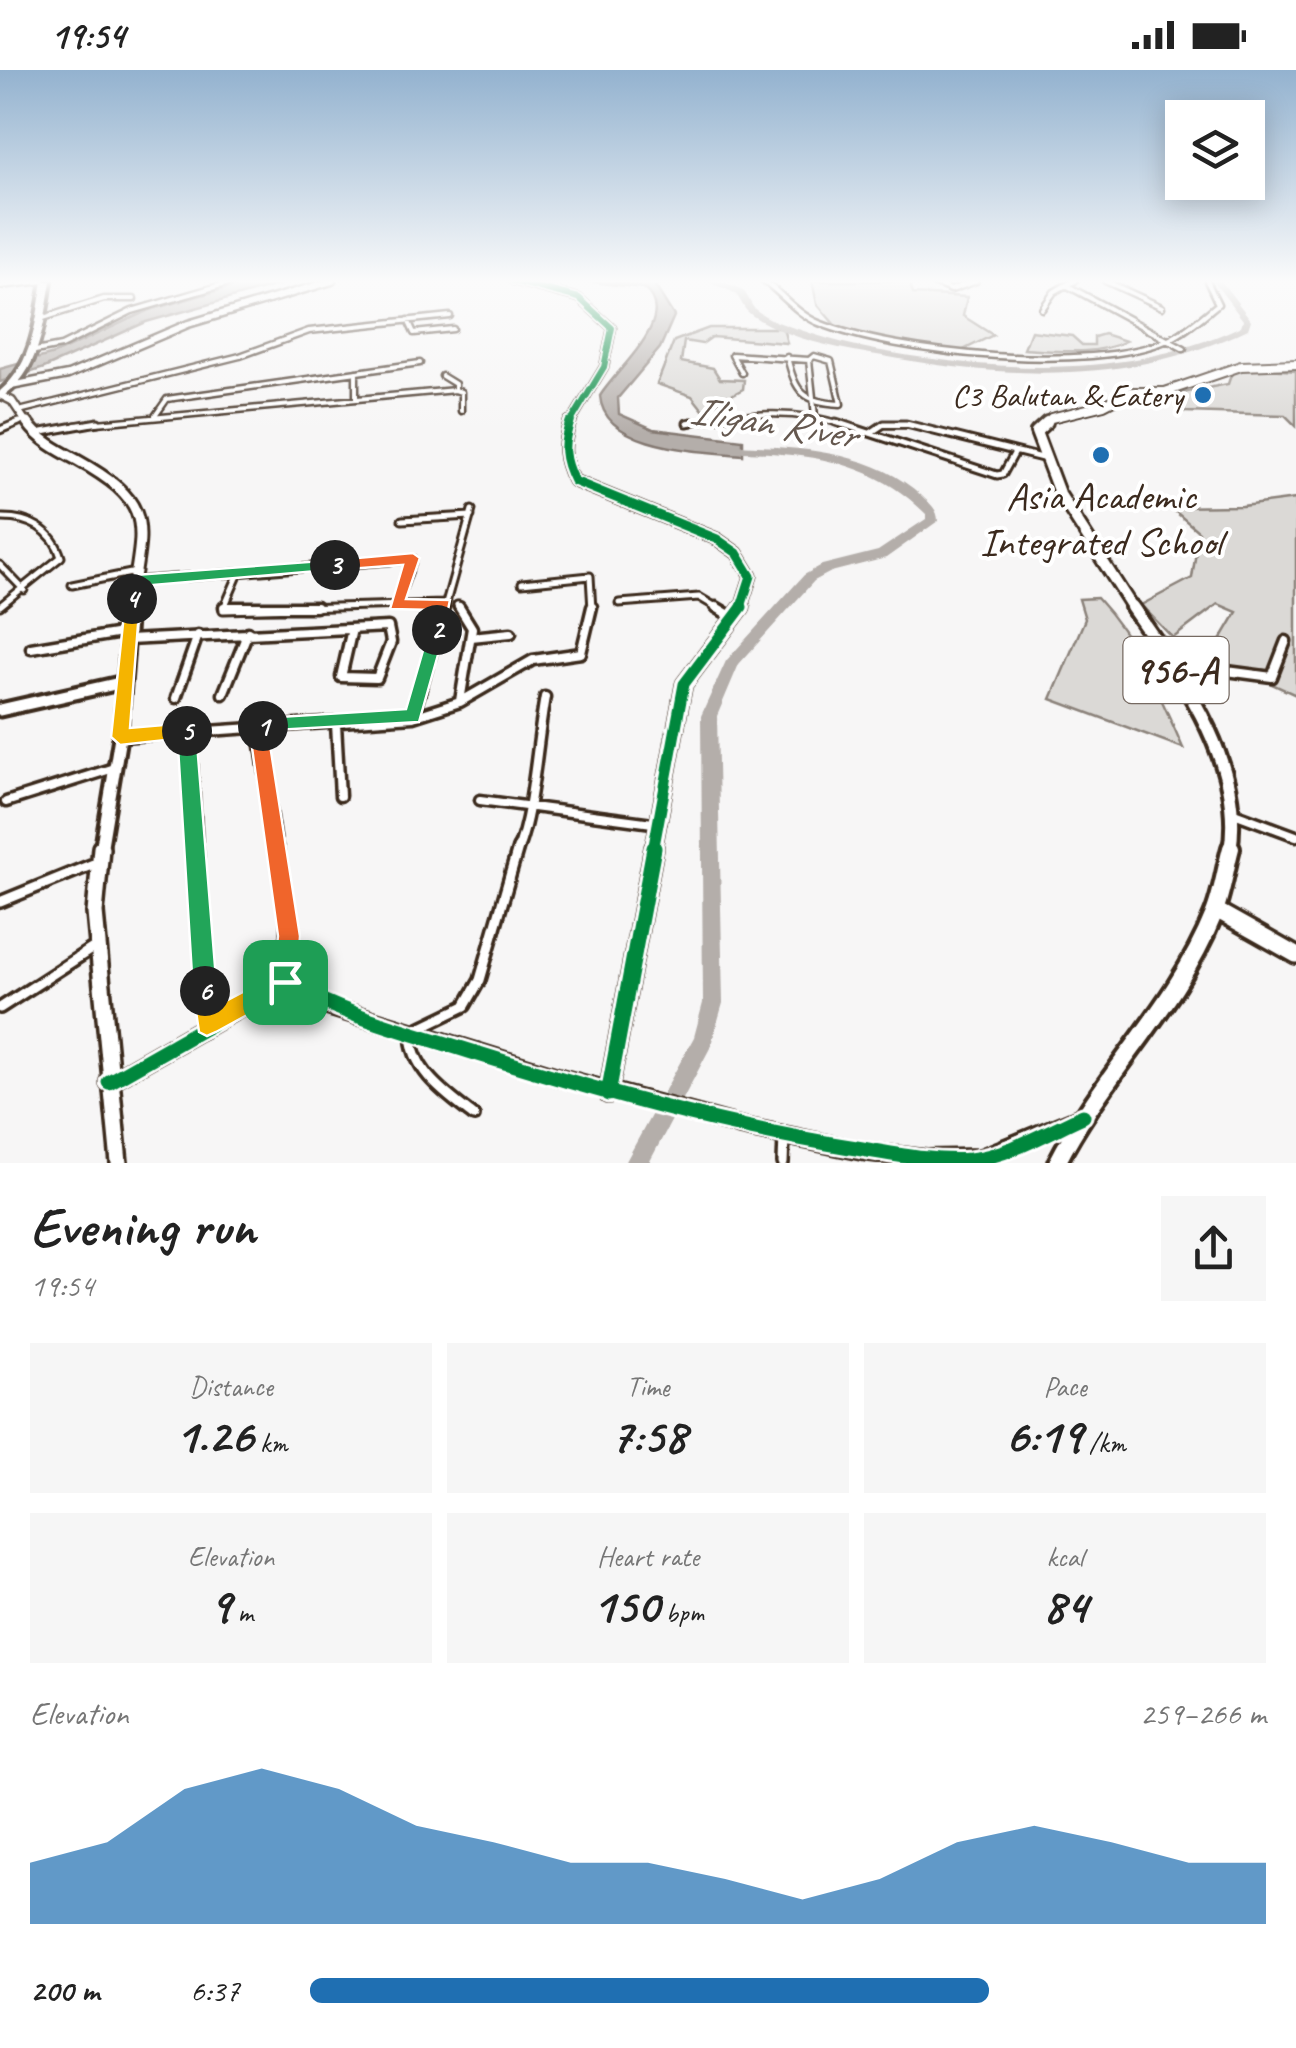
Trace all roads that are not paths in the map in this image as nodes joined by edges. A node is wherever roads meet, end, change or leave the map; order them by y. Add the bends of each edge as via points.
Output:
1 (36, 332) edge
2 (89, 332) edge
3 (169, 332) edge
4 (306, 332) edge
5 (612, 332) edge
6 (850, 332) edge
7 (1152, 332) edge
8 (1178, 332) edge
9 (1167, 340) junction
10 (1184, 349) dead end
11 (27, 354) junction
12 (787, 358) junction
13 (809, 360) junction
14 (420, 362) dead end
15 (1296, 364) edge
16 (356, 372) junction
17 (742, 373) dead end
18 (442, 376) dead end
19 (5, 389) edge
20 (454, 390) junction
21 (356, 399) junction
22 (816, 403) junction
23 (461, 411) dead end
24 (22, 415) junction
25 (156, 416) junction
26 (815, 416) junction
27 (686, 422) dead end
28 (0, 430) edge
29 (872, 432) junction
30 (36, 433) junction
31 (1014, 454) junction
32 (1047, 459) junction
33 (0, 518) edge
34 (402, 520) dead end
35 (0, 565) edge
36 (239, 573) junction
37 (136, 576) junction
38 (522, 582) dead end
39 (72, 586) dead end
40 (24, 590) junction
41 (619, 603) dead end
42 (444, 604) junction
43 (396, 605) junction
44 (458, 605) dead end
45 (0, 606) edge
46 (734, 618) junction
47 (352, 629) junction
48 (248, 632) junction
49 (511, 634) dead end
50 (198, 635) junction
51 (127, 636) junction
52 (471, 637) junction
53 (1286, 640) dead end
54 (30, 648) dead end
55 (1172, 664) junction
56 (124, 682) junction
57 (223, 694) dead end
58 (545, 696) dead end
59 (176, 698) dead end
60 (460, 702) junction
61 (0, 710) edge
62 (413, 717) junction
63 (336, 724) junction
64 (258, 726) junction
65 (190, 731) junction
66 (120, 737) junction
67 (116, 768) junction
68 (340, 796) dead end
69 (480, 800) dead end
70 (6, 802) dead end
71 (526, 806) junction
72 (1234, 812) junction
73 (662, 824) junction
74 (1296, 836) edge
75 (98, 862) junction
76 (0, 902) edge
77 (1216, 910) junction
78 (98, 945) junction
79 (1296, 954) edge
80 (285, 982) junction
81 (0, 1008) edge
82 (207, 1024) junction
83 (411, 1032) junction
84 (109, 1082) junction
85 (608, 1094) junction
86 (474, 1116) dead end
87 (1083, 1116) junction
88 (784, 1135) junction
89 (909, 1159) edge
90 (119, 1163) edge
91 (783, 1163) edge
92 (1058, 1163) edge

1 - 11 highway
2 - 11 street
3 - 19 street via 68,375
4 - 24 street
5 - 46 street via 613,349 563,436 560,455 568,474 588,490 738,553 752,589
6 - 9 street via 934,348 1092,355
7 - 9 street
8 - 9 street
9 - 10 street
11 - 19 highway
12 - 13 street
12 - 17 street via 732,354
12 - 22 street via 792,384
13 - 22 street
13 - 22 street via 831,361 841,394 841,404
14 - 16 street
15 - 32 main road via 1235,367 1203,382 1129,392 1050,418 1036,432
16 - 21 street
16 - 25 street via 167,399
18 - 20 street
19 - 24 street
20 - 21 street
20 - 23 street via 461,392
21 - 25 street
22 - 26 street
24 - 28 street
24 - 30 street
25 - 30 street
26 - 27 street via 774,411
26 - 29 street
29 - 31 street via 884,424 906,424
29 - 31 street via 997,476
30 - 37 street via 133,498 142,520
31 - 32 street
32 - 55 main road, 956-A via 1098,558
33 - 40 street via 31,521 60,550 55,565
34 - 42 street via 472,513
35 - 40 street
36 - 37 street
36 - 43 street via 223,610
36 - 43 street via 413,558
37 - 39 street
37 - 51 street
38 - 60 street via 590,576 592,609 582,652 533,660
40 - 45 street
41 - 46 street via 699,597
42 - 43 street
42 - 62 street
44 - 52 street via 471,620
46 - 73 street via 684,684
47 - 47 street via 391,629 377,678 341,677
47 - 48 street
48 - 50 street
48 - 57 street
49 - 52 street
50 - 51 street
50 - 59 street
51 - 54 street
51 - 56 street
52 - 60 street
53 - 55 street via 1272,676
55 - 72 main road, 956-A via 1229,773
56 - 61 street
56 - 66 street
58 - 71 street
60 - 62 street
62 - 63 street
63 - 64 street
63 - 68 street
64 - 65 street
64 - 80 street via 287,915
65 - 66 street
65 - 82 street
66 - 67 street
67 - 70 street
67 - 75 street
69 - 71 street
71 - 73 street
71 - 83 street via 528,826 473,994 453,1014
72 - 74 street
72 - 77 main road, 956-A
73 - 85 street
75 - 76 street
75 - 78 street
77 - 79 street
77 - 87 main road, 956-A via 1162,1008
78 - 81 street
78 - 84 street
80 - 82 street
80 - 83 street via 324,1005
82 - 84 street
83 - 85 street
83 - 86 street via 412,1054
84 - 90 street
85 - 88 street
87 - 89 street via 971,1160
87 - 92 main road, 956-A
88 - 89 street
88 - 91 street

